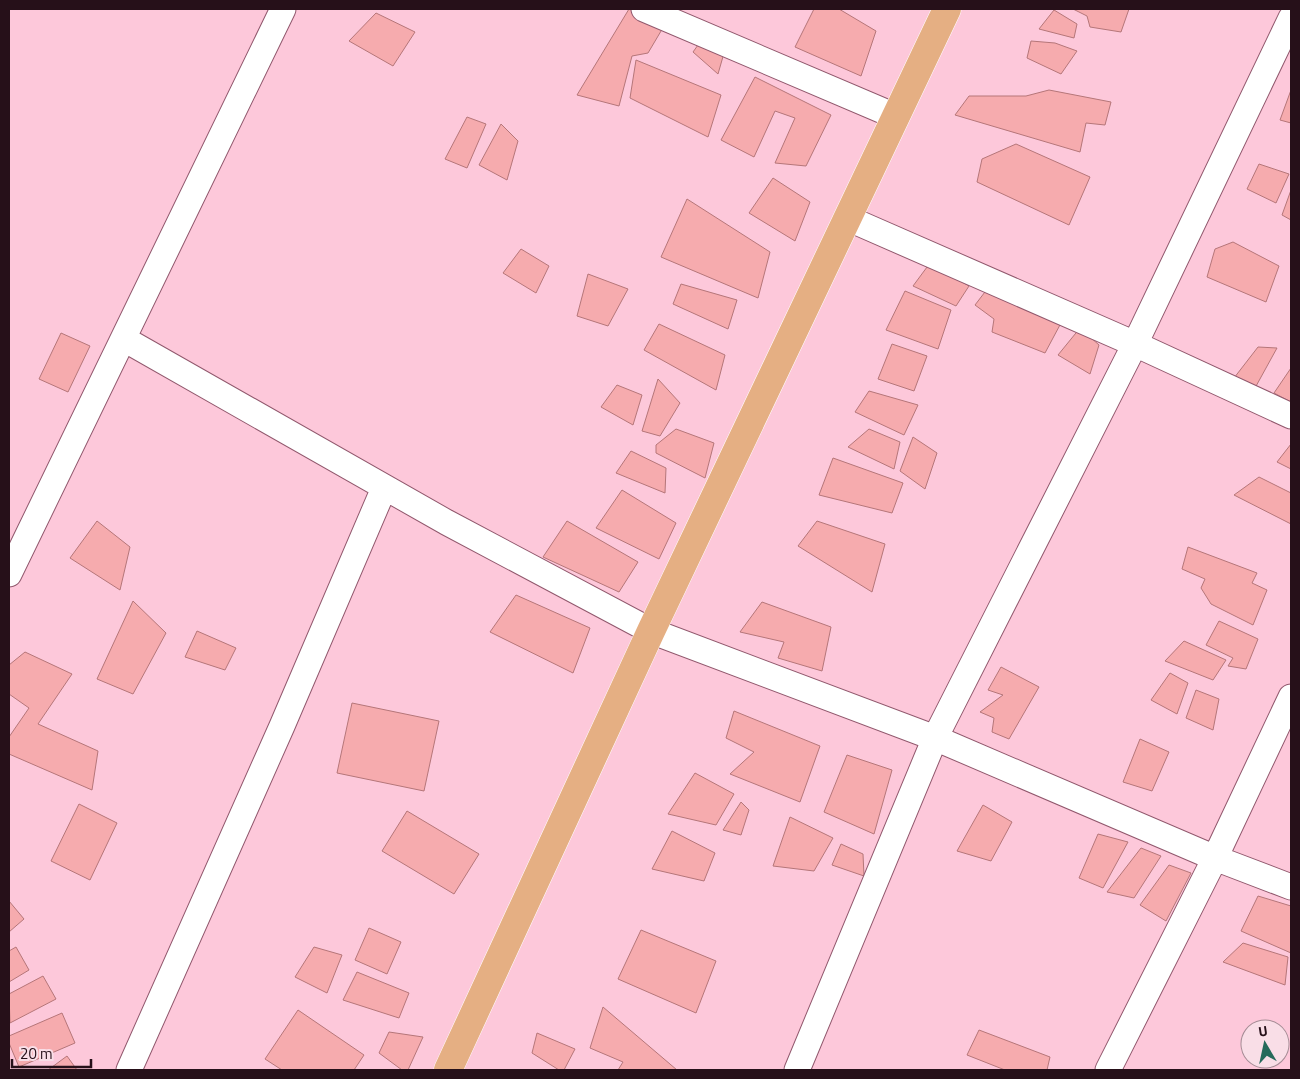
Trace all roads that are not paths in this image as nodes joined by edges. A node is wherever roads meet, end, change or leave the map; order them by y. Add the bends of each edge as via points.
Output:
1 (283, 9) edge
2 (644, 9) edge
3 (947, 9) edge
4 (1291, 18) edge
5 (895, 116) junction
6 (847, 218) junction
7 (124, 339) junction
8 (1135, 344) junction
9 (1291, 416) edge
10 (384, 488) junction
11 (9, 574) edge
12 (651, 631) junction
13 (1291, 697) edge
14 (936, 738) junction
15 (1215, 858) junction
16 (1291, 887) edge
17 (129, 1070) edge
18 (448, 1070) edge
19 (797, 1070) edge
20 (1108, 1070) edge

1 - 7 street
2 - 5 street
3 - 5 main road
4 - 8 street
5 - 6 main road
6 - 8 street
6 - 12 main road
7 - 10 street
7 - 11 street
8 - 9 street
8 - 14 street
10 - 12 street
10 - 17 street
12 - 14 street
12 - 18 main road
13 - 15 street
14 - 15 street
14 - 19 street
15 - 16 street
15 - 20 street

